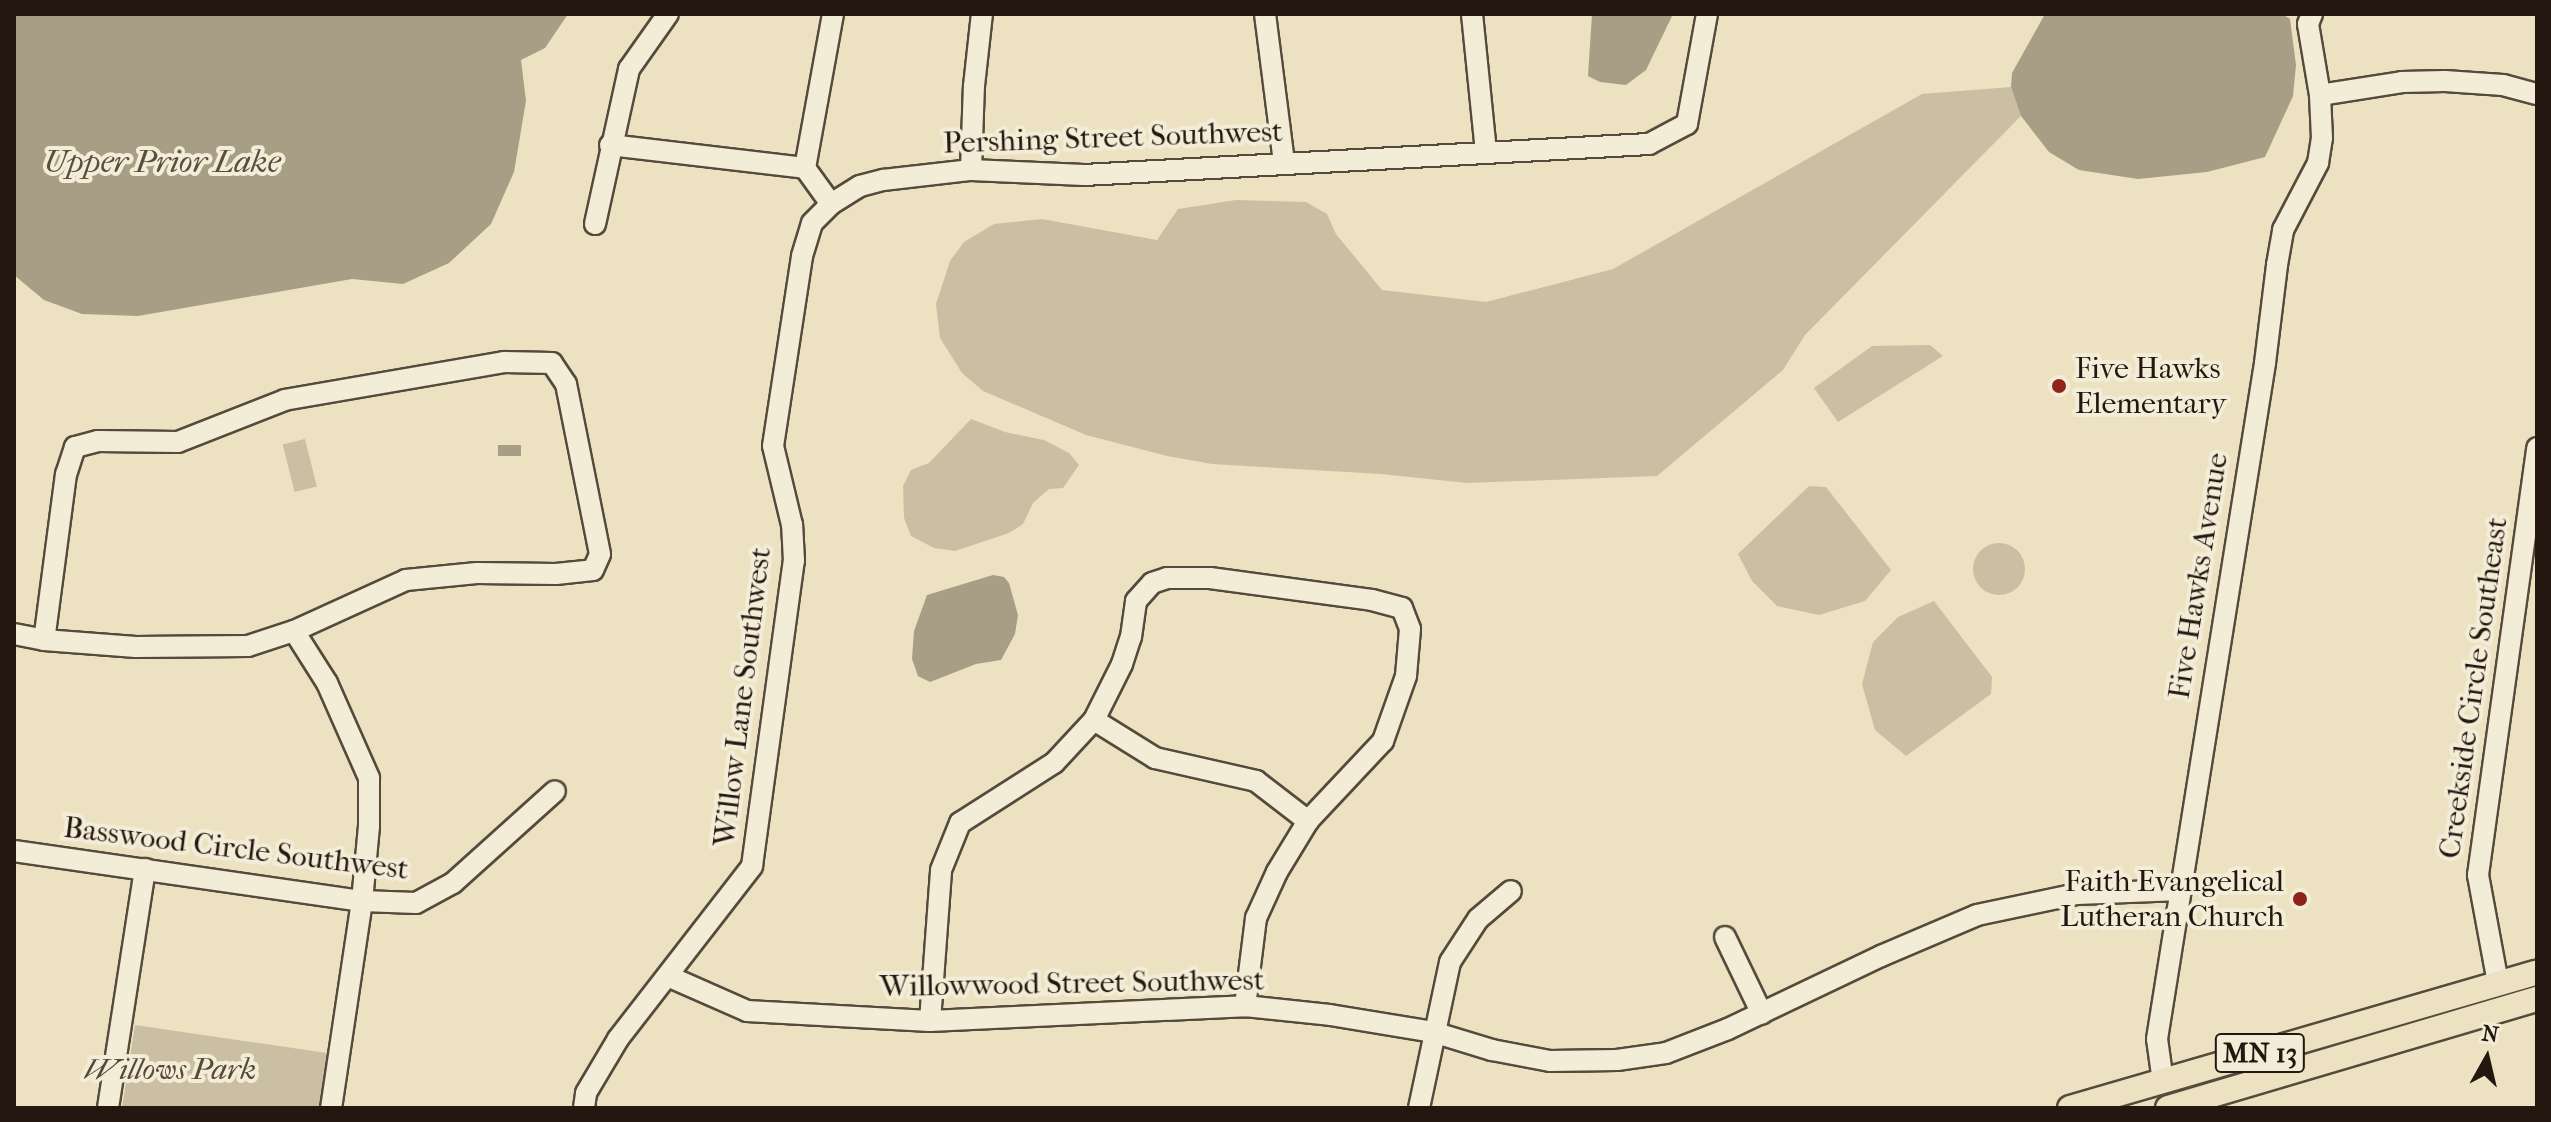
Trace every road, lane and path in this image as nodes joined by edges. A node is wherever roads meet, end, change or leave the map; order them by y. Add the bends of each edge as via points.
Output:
1 (668, 14) edge
2 (833, 14) edge
3 (982, 14) edge
4 (1265, 14) edge
5 (1472, 14) edge
6 (1707, 14) edge
7 (2312, 14) edge
8 (2537, 94) edge
9 (2320, 95) junction
10 (610, 145) junction
11 (1486, 152) junction
12 (1284, 163) junction
13 (805, 168) junction
14 (971, 170) junction
15 (831, 204) junction
16 (595, 224) dead end
17 (2537, 448) edge
18 (294, 631) junction
19 (14, 634) edge
20 (44, 640) junction
21 (1094, 720) junction
22 (555, 791) dead end
23 (1308, 821) junction
24 (14, 851) edge
25 (145, 869) junction
26 (2181, 890) junction
27 (1511, 891) dead end
28 (362, 901) junction
29 (1725, 937) dead end
30 (2537, 972) edge
31 (670, 977) junction
32 (2498, 983) junction
33 (2537, 999) edge
34 (1245, 1006) junction
35 (1762, 1014) junction
36 (930, 1021) junction
37 (1433, 1032) junction
38 (2163, 1082) junction
39 (108, 1108) edge
40 (331, 1108) edge
41 (584, 1108) edge
42 (1419, 1108) edge
43 (2070, 1108) edge
44 (2168, 1108) edge

1 - 10 street via 629,69
2 - 13 street
3 - 14 street
4 - 12 street
5 - 11 street
6 - 11 street, Pershing Street Southwest via 1687,124 1649,144
7 - 9 street, Five Hawks Avenue via 2308,24
8 - 9 street via 2503,85 2445,81
9 - 26 street, Five Hawks Avenue via 2318,163 2283,230
10 - 13 street
10 - 16 street
11 - 12 street, Pershing Street Southwest
12 - 14 street, Pershing Street Southwest via 1084,175
13 - 15 street
14 - 15 street, Pershing Street Southwest via 883,180 860,186
15 - 31 street, Willow Lane Southwest via 812,223 802,256 773,446 792,525 794,561 752,866
17 - 32 street, Creekside Circle Southeast via 2478,875
18 - 20 street via 248,646 136,647
18 - 20 street via 406,580 593,570 600,554 566,384 552,363 504,362 285,400 178,442 98,441 75,447 66,474
18 - 28 street via 327,683 369,778
19 - 20 street
21 - 23 street via 1155,758 1256,781
21 - 23 street via 1122,664 1136,601 1152,583 1210,578 1402,608 1410,629 1406,676 1383,741
21 - 36 street via 1054,763 960,823 941,870
22 - 28 street, Basswood Circle Southwest via 453,883 416,903
23 - 34 street via 1256,918
24 - 25 street, Basswood Circle Southwest
25 - 28 street, Basswood Circle Southwest
25 - 39 street
26 - 35 street, Willowwood Street Southwest via 2077,894 1977,915
26 - 38 street, Five Hawks Avenue via 2157,1039
27 - 37 street via 1478,919 1450,962
28 - 40 street
29 - 35 street
30 - 32 main road, MN 13
31 - 36 street, Willowwood Street Southwest via 747,1011
31 - 41 street, Willow Lane Southwest via 618,1039 586,1093
32 - 38 main road, MN 13
33 - 44 main road, MN 13
34 - 36 street, Willowwood Street Southwest
34 - 37 street, Willowwood Street Southwest
35 - 37 street, Willowwood Street Southwest via 1666,1053 1617,1060 1550,1061
37 - 42 street
38 - 43 main road, MN 13
38 - 44 main road, Five Hawks Avenue

